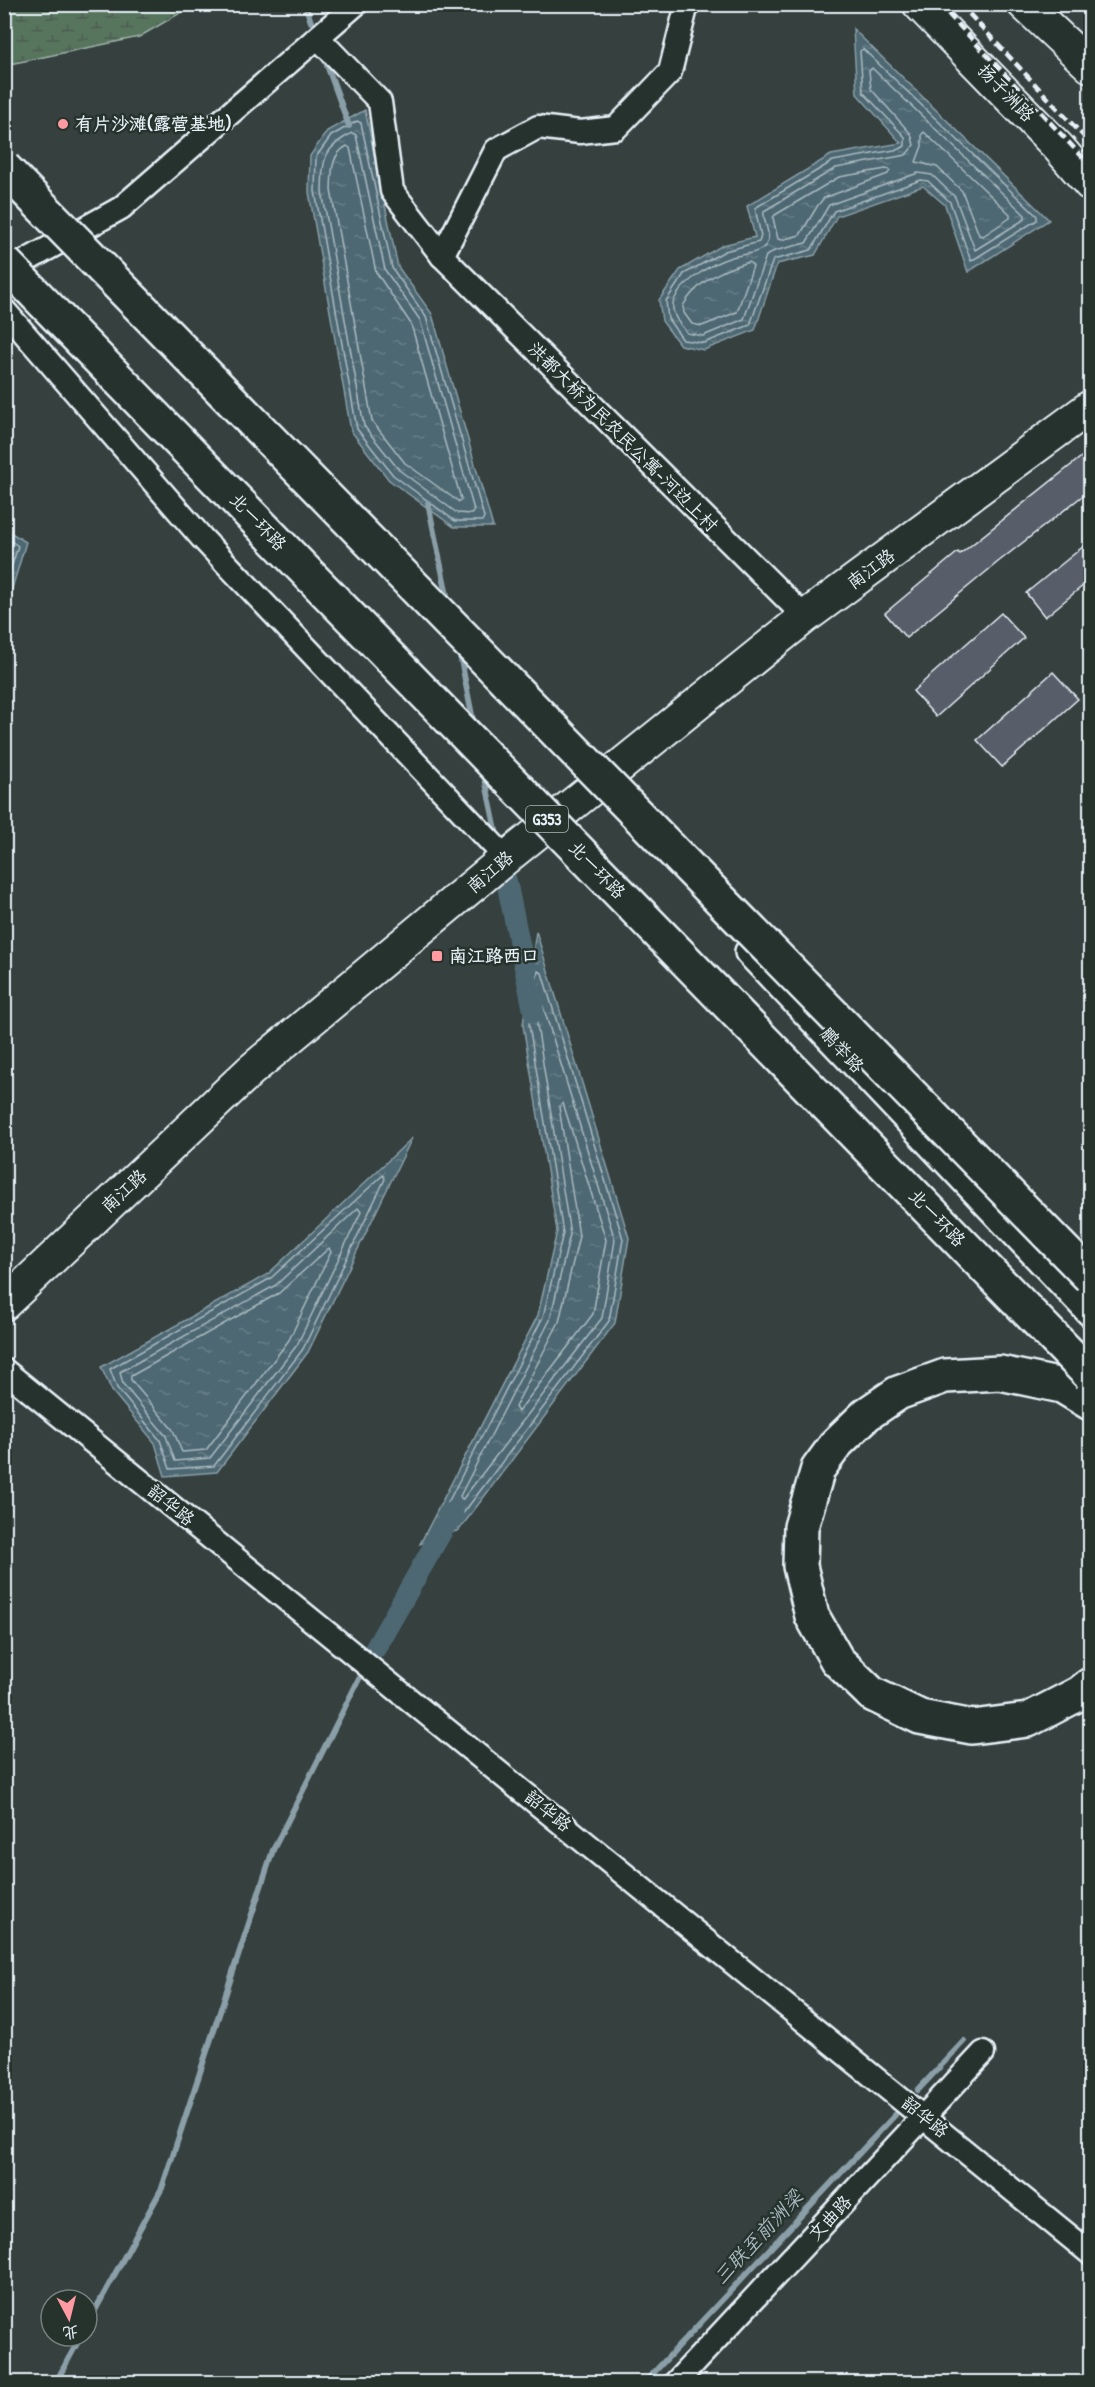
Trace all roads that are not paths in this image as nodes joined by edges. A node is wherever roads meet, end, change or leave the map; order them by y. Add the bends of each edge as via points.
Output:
1 (356, 4) edge
2 (687, 4) edge
3 (919, 4) edge
4 (1024, 4) edge
5 (325, 45) dead end
6 (1090, 66) edge
7 (4, 168) edge
8 (1090, 184) edge
9 (442, 256) junction
10 (4, 262) edge
11 (4, 273) edge
12 (4, 310) edge
13 (1090, 407) edge
14 (805, 617) junction
15 (594, 788) junction
16 (506, 858) junction
17 (1090, 1277) edge
18 (4, 1304) edge
19 (1090, 1312) edge
20 (4, 1370) edge
21 (1090, 1375) edge
22 (1090, 1403) edge
23 (1090, 1685) edge
24 (983, 2053) dead end
25 (925, 2117) junction
26 (1090, 2253) edge
27 (676, 2382) edge

1 - 11 street via 120,208
2 - 9 street via 670,72 616,128 579,132 538,127 496,150
3 - 8 main road, 扬子洲路
4 - 6 main road
5 - 9 street, 洪都大桥为民农民公寓-河边上村 via 380,102 392,191
7 - 17 highway, bridge
9 - 14 street, 洪都大桥为民农民公寓-河边上村
10 - 21 highway, 北一环路 / G353, bridge
12 - 16 street via 201,538
13 - 14 main road, 南江路
14 - 15 main road, 南江路
15 - 16 main road, 南江路
15 - 19 street, 鹏举路
16 - 18 main road, 南江路 via 250,1071
20 - 25 street, 韶华路
22 - 23 highway via 1062,1386 1000,1372 945,1376 898,1393 867,1414 837,1443 818,1469 801,1527 800,1566 813,1616 837,1660 872,1694 920,1717 972,1727 1028,1720
24 - 25 street, 文曲路
25 - 26 street, 韶华路
25 - 27 street, 文曲路

